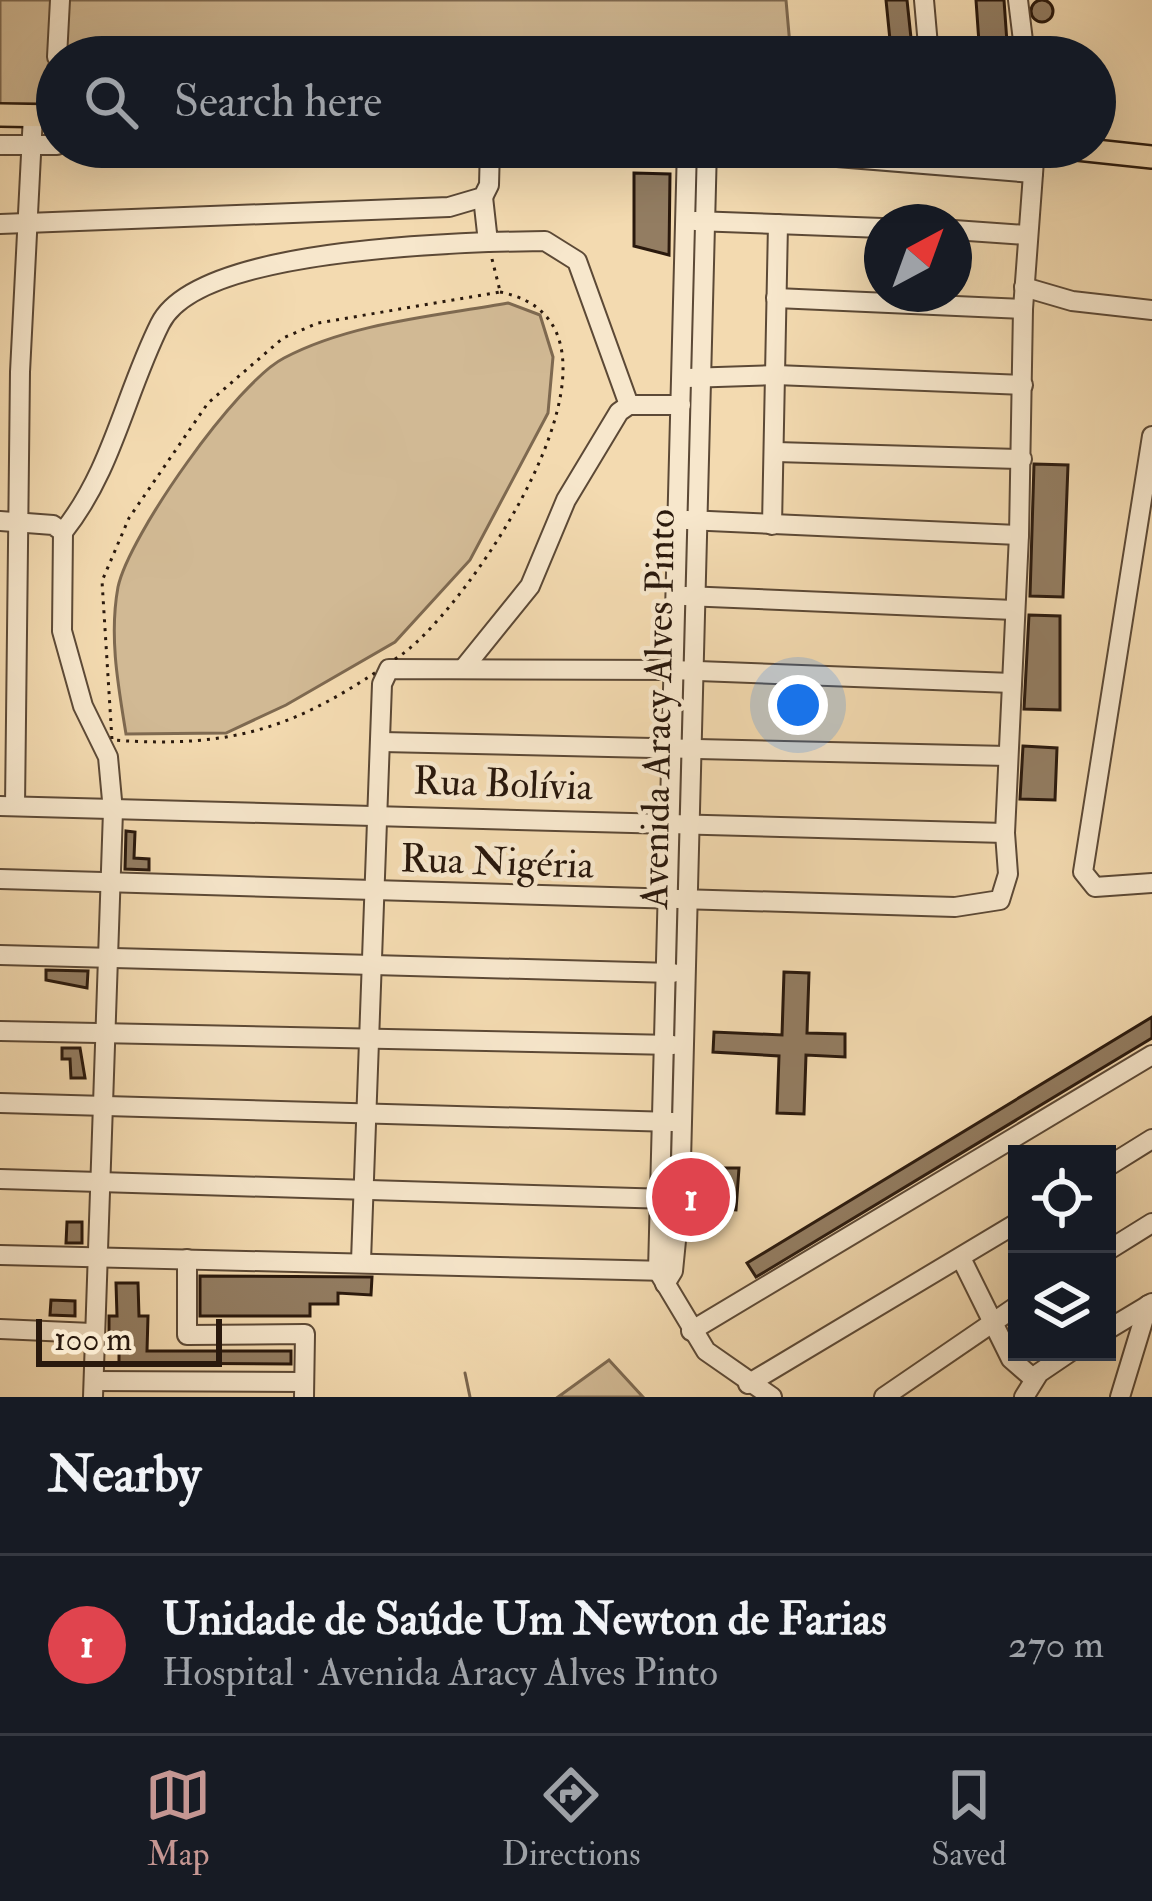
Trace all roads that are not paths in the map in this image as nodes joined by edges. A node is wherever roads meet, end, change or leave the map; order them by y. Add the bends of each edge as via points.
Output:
1 (60, 0) edge
2 (924, 0) edge
3 (1018, 0) edge
4 (59, 36) edge
5 (927, 36) edge
6 (1022, 36) edge
7 (0, 115) edge
8 (36, 116) edge
9 (36, 138) edge
10 (0, 145) edge
11 (32, 145) junction
12 (36, 145) edge
13 (1116, 153) edge
14 (1152, 157) edge
15 (489, 168) edge
16 (689, 168) edge
17 (706, 168) edge
18 (981, 168) edge
19 (1033, 168) edge
20 (1033, 172) junction
21 (483, 197) junction
22 (695, 221) junction
23 (0, 224) edge
24 (28, 224) junction
25 (778, 224) junction
26 (864, 227) edge
27 (972, 231) edge
28 (1027, 235) junction
29 (488, 242) junction
30 (1024, 287) junction
31 (0, 297) edge
32 (25, 297) junction
33 (776, 298) junction
34 (1023, 309) junction
35 (1152, 310) edge
36 (10, 371) edge
37 (776, 375) junction
38 (690, 378) junction
39 (1023, 385) junction
40 (629, 405) junction
41 (681, 405) junction
42 (1152, 436) edge
43 (10, 444) edge
44 (776, 452) junction
45 (1022, 459) junction
46 (686, 520) junction
47 (9, 521) edge
48 (772, 525) junction
49 (63, 532) junction
50 (1019, 535) junction
51 (683, 595) junction
52 (1015, 610) junction
53 (7, 655) edge
54 (463, 669) junction
55 (682, 670) junction
56 (1012, 683) junction
57 (7, 731) edge
58 (382, 742) junction
59 (671, 748) junction
60 (692, 748) junction
61 (1008, 756) junction
62 (8, 806) edge
63 (112, 811) junction
64 (377, 813) junction
65 (680, 824) junction
66 (1004, 833) junction
67 (0, 879) edge
68 (110, 881) junction
69 (1152, 883) edge
70 (376, 891) junction
71 (668, 900) junction
72 (689, 901) junction
73 (0, 955) edge
74 (106, 960) junction
75 (371, 968) junction
76 (675, 974) junction
77 (0, 1030) edge
78 (102, 1032) junction
79 (370, 1038) junction
80 (674, 1046) junction
81 (1152, 1054) edge
82 (0, 1103) edge
83 (99, 1106) junction
84 (367, 1114) junction
85 (672, 1122) junction
86 (1152, 1139) edge
87 (1116, 1161) edge
88 (0, 1179) edge
89 (98, 1183) junction
90 (363, 1187) junction
91 (670, 1199) junction
92 (1152, 1223) edge
93 (1008, 1229) edge
94 (1116, 1245) edge
95 (0, 1255) edge
96 (94, 1258) junction
97 (961, 1258) junction
98 (187, 1259) junction
99 (361, 1261) junction
100 (665, 1275) junction
101 (1150, 1304) edge
102 (1008, 1311) edge
103 (993, 1320) junction
104 (1116, 1325) edge
105 (0, 1329) edge
106 (691, 1331) junction
107 (92, 1333) junction
108 (1060, 1361) edge
109 (748, 1384) junction
110 (1029, 1388) edge
111 (93, 1389) edge
112 (304, 1389) edge
113 (772, 1397) edge
114 (884, 1397) edge
115 (1120, 1397) edge

1 - 4 street
2 - 5 street
3 - 6 street
7 - 8 main road
9 - 11 street
10 - 11 street
11 - 12 street
11 - 24 street
13 - 14 main road
15 - 21 street
16 - 22 street, Avenida Aracy Alves Pinto
17 - 22 street, Avenida Aracy Alves Pinto
18 - 20 street
19 - 20 street
20 - 28 street
21 - 24 street via 449,207
21 - 29 street
22 - 25 street
22 - 38 street, Avenida Aracy Alves Pinto
23 - 24 street
24 - 32 street
25 - 26 street
25 - 33 street
27 - 28 street
28 - 30 street
29 - 40 street via 544,241 577,262
29 - 49 street via 347,252 214,279 182,295 158,326 98,480
30 - 34 street
30 - 35 street
31 - 32 street
32 - 36 street
33 - 34 street
33 - 37 street
34 - 39 street
36 - 43 street
37 - 38 street
37 - 39 street
37 - 44 street
38 - 41 street, Avenida Aracy Alves Pinto
38 - 46 street, Avenida Aracy Alves Pinto
39 - 45 street
40 - 41 street
40 - 54 street via 566,500 530,586
41 - 46 street, Avenida Aracy Alves Pinto
42 - 69 street via 1083,872 1095,887
43 - 47 street
44 - 45 street
44 - 48 street
45 - 50 street
46 - 48 street
46 - 51 street, Avenida Aracy Alves Pinto
47 - 49 street
47 - 53 street
48 - 50 street
49 - 63 street via 62,631 108,757
50 - 52 street
51 - 52 street
51 - 55 street, Avenida Aracy Alves Pinto
52 - 56 street
53 - 57 street
54 - 55 street
54 - 58 street via 395,667 382,685
55 - 56 street
55 - 59 street, Avenida Aracy Alves Pinto
55 - 60 street, Avenida Aracy Alves Pinto
56 - 61 street
57 - 62 street
58 - 59 street
58 - 64 street
59 - 60 street
59 - 65 street, Avenida Aracy Alves Pinto
60 - 61 street
60 - 65 street, Avenida Aracy Alves Pinto
61 - 66 street
62 - 63 street, Rua Bolívia
63 - 64 street, Rua Bolívia
63 - 68 street
64 - 65 street, Rua Bolívia
64 - 70 street
65 - 66 street, Rua Bolívia
65 - 71 street, Avenida Aracy Alves Pinto
65 - 72 street, Avenida Aracy Alves Pinto
66 - 72 street, Rua Nigéria via 1006,889 992,906
67 - 68 street, Rua Nigéria
68 - 70 street, Rua Nigéria
68 - 74 street
70 - 71 street, Rua Nigéria
70 - 75 street
71 - 72 street, Rua Nigéria
71 - 76 street, Avenida Aracy Alves Pinto
72 - 76 street, Avenida Aracy Alves Pinto
73 - 74 street
74 - 75 street
74 - 78 street
75 - 76 street
75 - 79 street
76 - 80 street, Avenida Aracy Alves Pinto
77 - 78 street
78 - 79 street
78 - 83 street
79 - 80 street
79 - 84 street
80 - 85 street, Avenida Aracy Alves Pinto
81 - 106 street
82 - 83 street
83 - 84 street
83 - 89 street
84 - 85 street
84 - 90 street
85 - 91 street, Avenida Aracy Alves Pinto
86 - 87 street
88 - 89 street
89 - 90 street
89 - 96 street
90 - 91 street
90 - 99 street
91 - 100 street, Avenida Aracy Alves Pinto
92 - 94 street
93 - 97 street
95 - 96 street
96 - 98 street
96 - 107 street
97 - 103 street
97 - 109 street
98 - 99 street
98 - 112 street via 187,1335 304,1334
99 - 100 street
100 - 106 street
101 - 104 street
101 - 115 street
102 - 103 street
103 - 110 street
103 - 114 street
105 - 107 street
106 - 109 street
107 - 111 street
108 - 110 street
109 - 113 street
111 - 112 street

